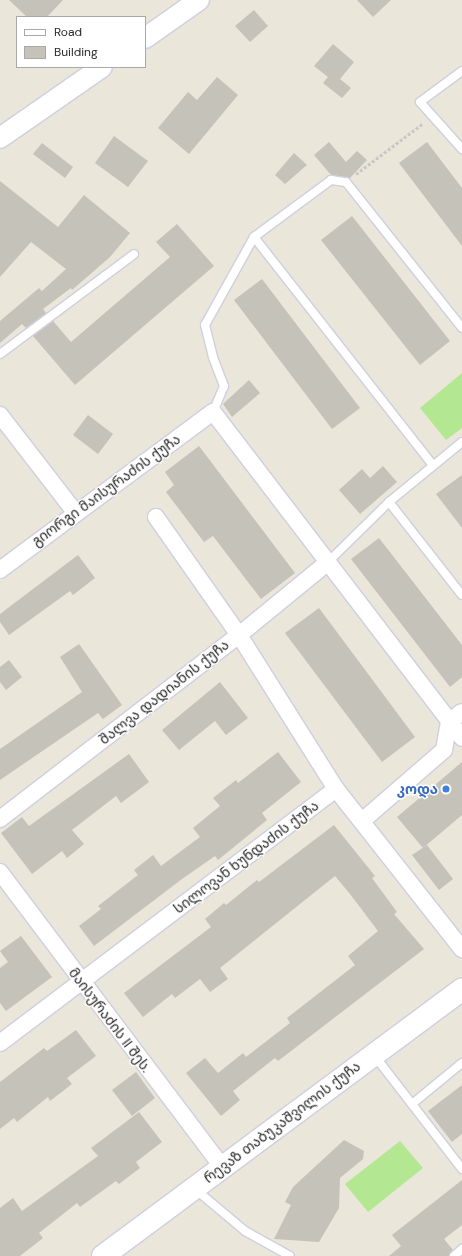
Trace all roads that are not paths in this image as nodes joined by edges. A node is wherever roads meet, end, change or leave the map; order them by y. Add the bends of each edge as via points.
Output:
1 (199, 0) edge
2 (146, 37) edge
3 (101, 68) edge
4 (462, 71) edge
5 (0, 138) edge
6 (462, 149) edge
7 (254, 237) junction
8 (134, 254) dead end
9 (462, 328) edge
10 (0, 354) edge
11 (213, 412) junction
12 (0, 415) edge
13 (462, 442) edge
14 (433, 465) junction
15 (389, 502) junction
16 (75, 512) junction
17 (156, 517) dead end
18 (327, 563) junction
19 (0, 570) edge
20 (462, 595) edge
21 (239, 635) junction
22 (462, 712) edge
23 (449, 722) junction
24 (462, 738) edge
25 (336, 789) junction
26 (0, 819) edge
27 (362, 822) junction
28 (0, 872) edge
29 (462, 949) edge
30 (80, 982) junction
31 (462, 989) edge
32 (0, 1043) edge
33 (373, 1055) junction
34 (462, 1063) edge
35 (412, 1104) junction
36 (460, 1164) edge
37 (222, 1167) junction
38 (194, 1188) junction
39 (462, 1250) edge
40 (103, 1256) edge
41 (290, 1256) edge
42 (454, 1256) edge

1 - 2 street
3 - 5 street
4 - 6 lane via 420,102
7 - 9 lane via 331,180 346,182
7 - 11 lane via 205,325 224,386
7 - 14 lane
8 - 10 lane
11 - 16 street, გიორგი მაისურაძის ქუჩა
11 - 18 street
12 - 16 street
13 - 14 lane
14 - 15 lane
15 - 18 lane
15 - 20 lane
16 - 19 street, გიორგი მაისურაძის ქუჩა
17 - 21 street
18 - 21 street, შალვა დადიანის ქუჩა
18 - 23 street
21 - 25 street
21 - 26 street, შალვა დადიანის ქუჩა
22 - 23 street
23 - 24 street
23 - 27 street via 444,750
25 - 27 street
25 - 30 street, სილოვან ხუნდაძის ქუჩა
27 - 29 street
28 - 30 street, მაისურაძის II შეს.
30 - 32 street, სილოვან ხუნდაძის ქუჩა
30 - 37 street, მაისურაძის II შეს.
31 - 33 main road, რევაზ თაბუკაშვილის ქუჩა
33 - 35 lane
33 - 37 main road, რევაზ თაბუკაშვილის ქუჩა
34 - 35 lane
35 - 36 lane
37 - 38 main road, რევაზ თაბუკაშვილის ქუჩა
38 - 40 main road, რევაზ თაბუკაშვილის ქუჩა
38 - 41 lane via 245,1231
39 - 42 lane

